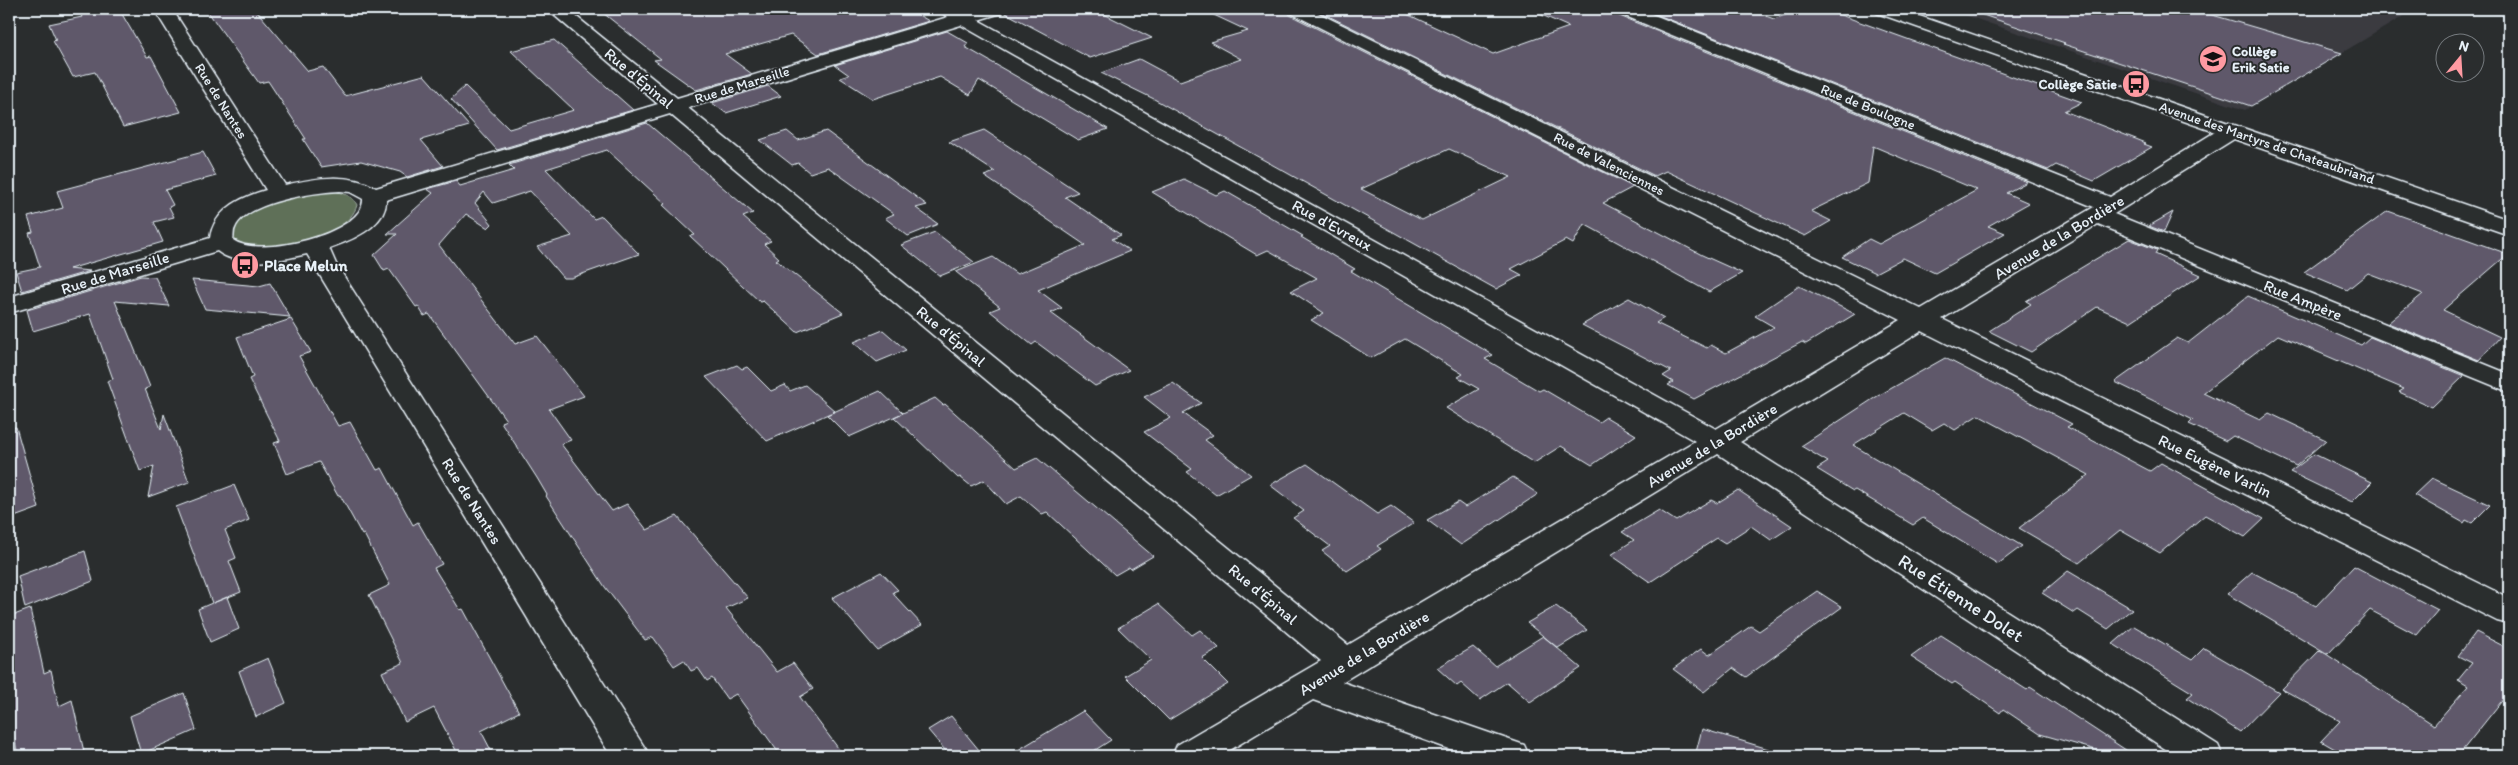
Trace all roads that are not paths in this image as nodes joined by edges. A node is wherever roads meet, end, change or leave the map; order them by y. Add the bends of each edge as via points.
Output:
1 (163, 9) edge
2 (556, 9) edge
3 (996, 9) edge
4 (1297, 9) edge
5 (1624, 9) edge
6 (1883, 9) edge
7 (955, 14) edge
8 (672, 105) junction
9 (2232, 131) junction
10 (279, 193) junction
11 (374, 196) junction
12 (2104, 210) junction
13 (2509, 228) edge
14 (221, 242) junction
15 (317, 244) junction
16 (9, 305) edge
17 (1921, 320) junction
18 (2509, 384) edge
19 (1718, 442) junction
20 (2509, 612) edge
21 (1347, 663) junction
22 (1310, 685) junction
23 (631, 756) edge
24 (1190, 756) edge
25 (1511, 756) edge
26 (2205, 756) edge

1 - 10 street, Rue de Nantes
2 - 8 street, Rue d'Épinal
3 - 7 street, Rue de Marseille
4 - 17 street, Rue de Valenciennes
5 - 12 street, Rue de Boulogne
6 - 9 street, Avenue des Martyrs de Chateaubriand
7 - 8 street, Rue de Marseille
7 - 19 street, Rue d'Evreux
8 - 11 street, Rue de Marseille
8 - 21 street, Rue d'Épinal
9 - 12 street, Avenue de la Bordière
9 - 13 street, Avenue des Martyrs de Chateaubriand
10 - 11 street via 340,184 356,186
10 - 14 street via 238,211 220,232
11 - 15 street via 375,206 368,216 339,236
12 - 17 street, Avenue de la Bordière
12 - 18 street, Rue Ampère
14 - 15 street via 230,249 261,253
14 - 16 street, Rue de Marseille
15 - 23 street, Rue de Nantes via 324,264
17 - 19 street, Avenue de la Bordière
17 - 20 street, Rue Eugène Varlin
19 - 21 street, Avenue de la Bordière
19 - 26 street, Rue Étienne Dolet
21 - 22 street, Avenue de la Bordière
22 - 24 street, Avenue de la Bordière
22 - 25 street

